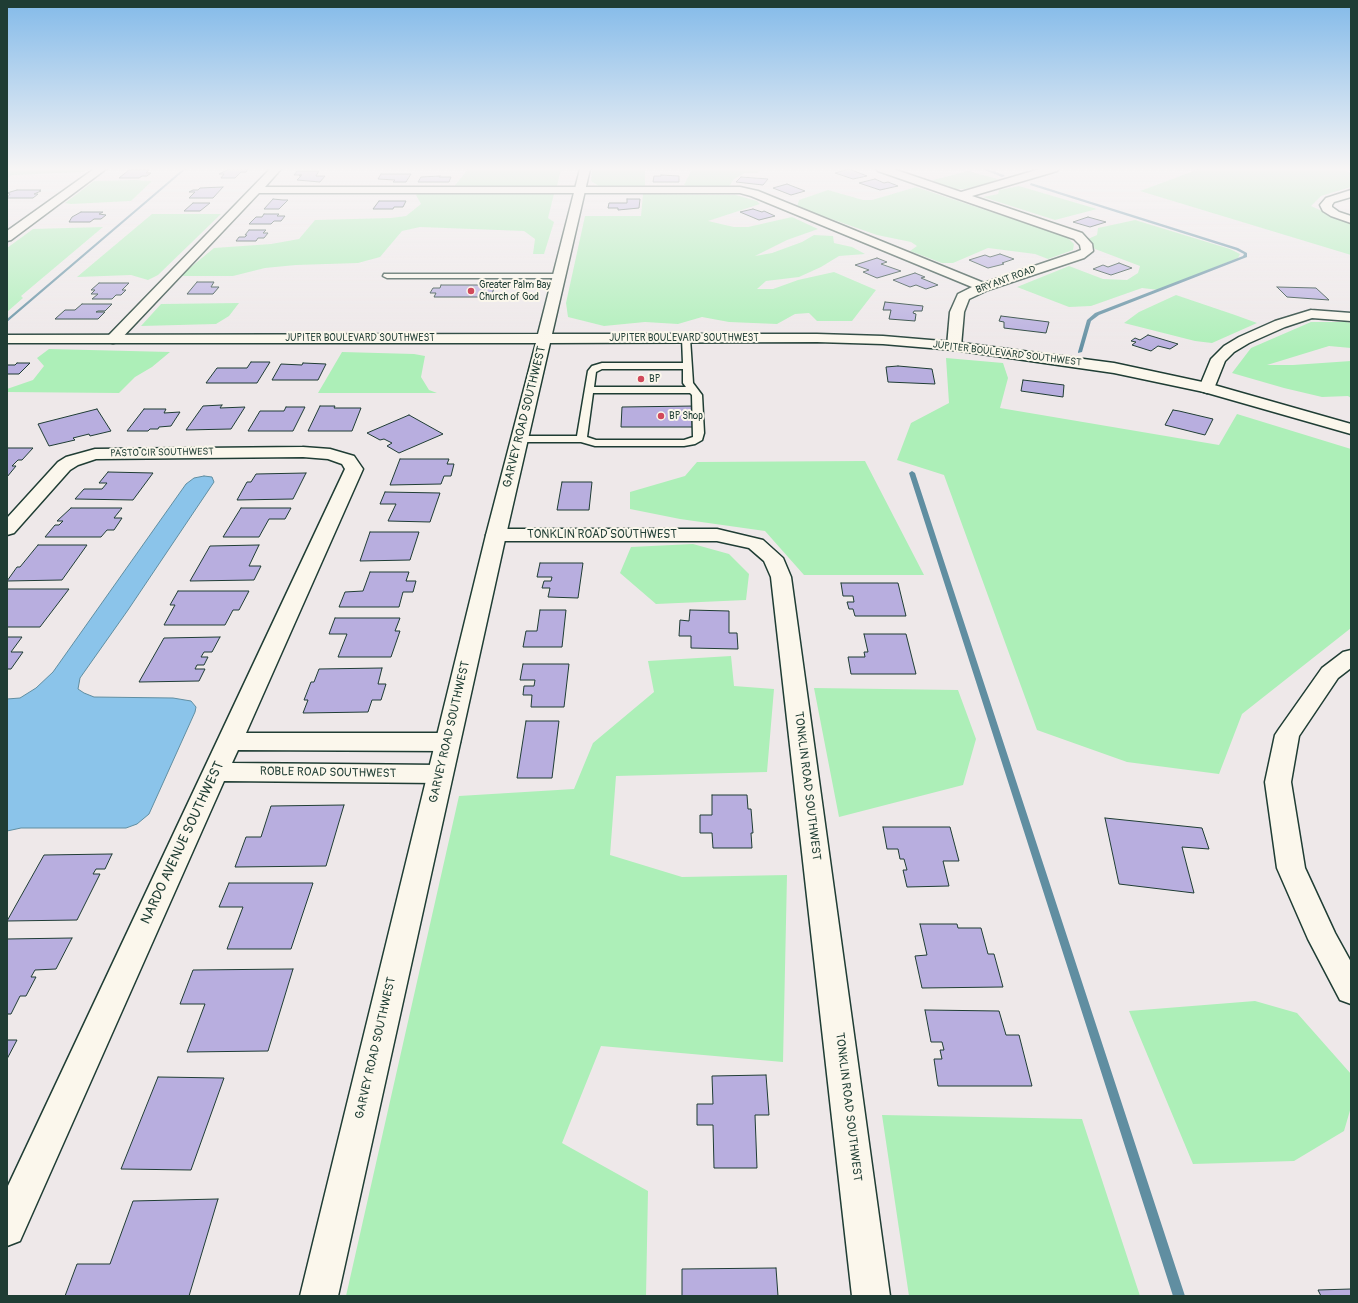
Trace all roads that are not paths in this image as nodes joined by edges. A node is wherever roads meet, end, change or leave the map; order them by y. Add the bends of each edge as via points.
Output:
1 (17, 230) edge
2 (219, 230) edge
3 (570, 230) edge
4 (844, 230) edge
5 (1060, 230) edge
6 (7, 237) edge
7 (386, 276) dead end
8 (559, 276) junction
9 (983, 287) junction
10 (1351, 317) edge
11 (544, 338) junction
12 (686, 338) junction
13 (7, 339) edge
14 (113, 339) junction
15 (954, 346) junction
16 (688, 366) junction
17 (1207, 388) junction
18 (589, 390) junction
19 (694, 390) junction
20 (1351, 429) edge
21 (519, 439) junction
22 (582, 439) junction
23 (348, 460) joint
24 (7, 530) edge
25 (496, 535) junction
26 (1351, 657) edge
27 (230, 741) junction
28 (448, 742) junction
29 (216, 772) junction
30 (440, 774) junction
31 (1351, 991) edge
32 (7, 1228) edge
33 (319, 1296) edge
34 (871, 1296) edge

1 - 6 street
2 - 14 street
3 - 8 street, GARVEY ROAD SOUTHWEST
4 - 9 street
5 - 9 street, BRYANT ROAD via 1078,236 1086,244 1087,252
7 - 8 lane
8 - 11 street, GARVEY ROAD SOUTHWEST
9 - 15 street, BRYANT ROAD via 963,297 957,312
10 - 17 street via 1311,314 1244,340 1228,349 1218,359
11 - 12 street, JUPITER BOULEVARD SOUTHWEST
11 - 14 street, JUPITER BOULEVARD SOUTHWEST
11 - 21 street, GARVEY ROAD SOUTHWEST
12 - 15 street, JUPITER BOULEVARD SOUTHWEST via 817,338
12 - 16 lane
13 - 14 street, JUPITER BOULEVARD SOUTHWEST
15 - 17 street, JUPITER BOULEVARD SOUTHWEST via 1114,368
16 - 18 lane via 602,366 592,371
16 - 19 lane via 688,382
17 - 20 street, JUPITER BOULEVARD SOUTHWEST
18 - 19 lane
18 - 22 lane
19 - 22 lane via 697,395 699,433 698,438 691,442 595,443
21 - 22 lane
21 - 25 street, GARVEY ROAD SOUTHWEST
23 - 24 street, PASTO CIR SOUTHWEST via 330,454 302,452 95,454 64,466
23 - 27 street, NARDO AVENUE SOUTHWEST via 354,469
25 - 28 street, GARVEY ROAD SOUTHWEST
25 - 34 street, TONKLIN ROAD SOUTHWEST via 717,535 756,544 773,558 781,577
26 - 31 street via 1330,673 1287,735 1278,782 1291,868 1323,939
27 - 28 street
27 - 29 street, NARDO AVENUE SOUTHWEST
28 - 30 street, GARVEY ROAD SOUTHWEST
29 - 30 street, ROBLE ROAD SOUTHWEST
29 - 32 street, NARDO AVENUE SOUTHWEST
30 - 33 street, GARVEY ROAD SOUTHWEST

